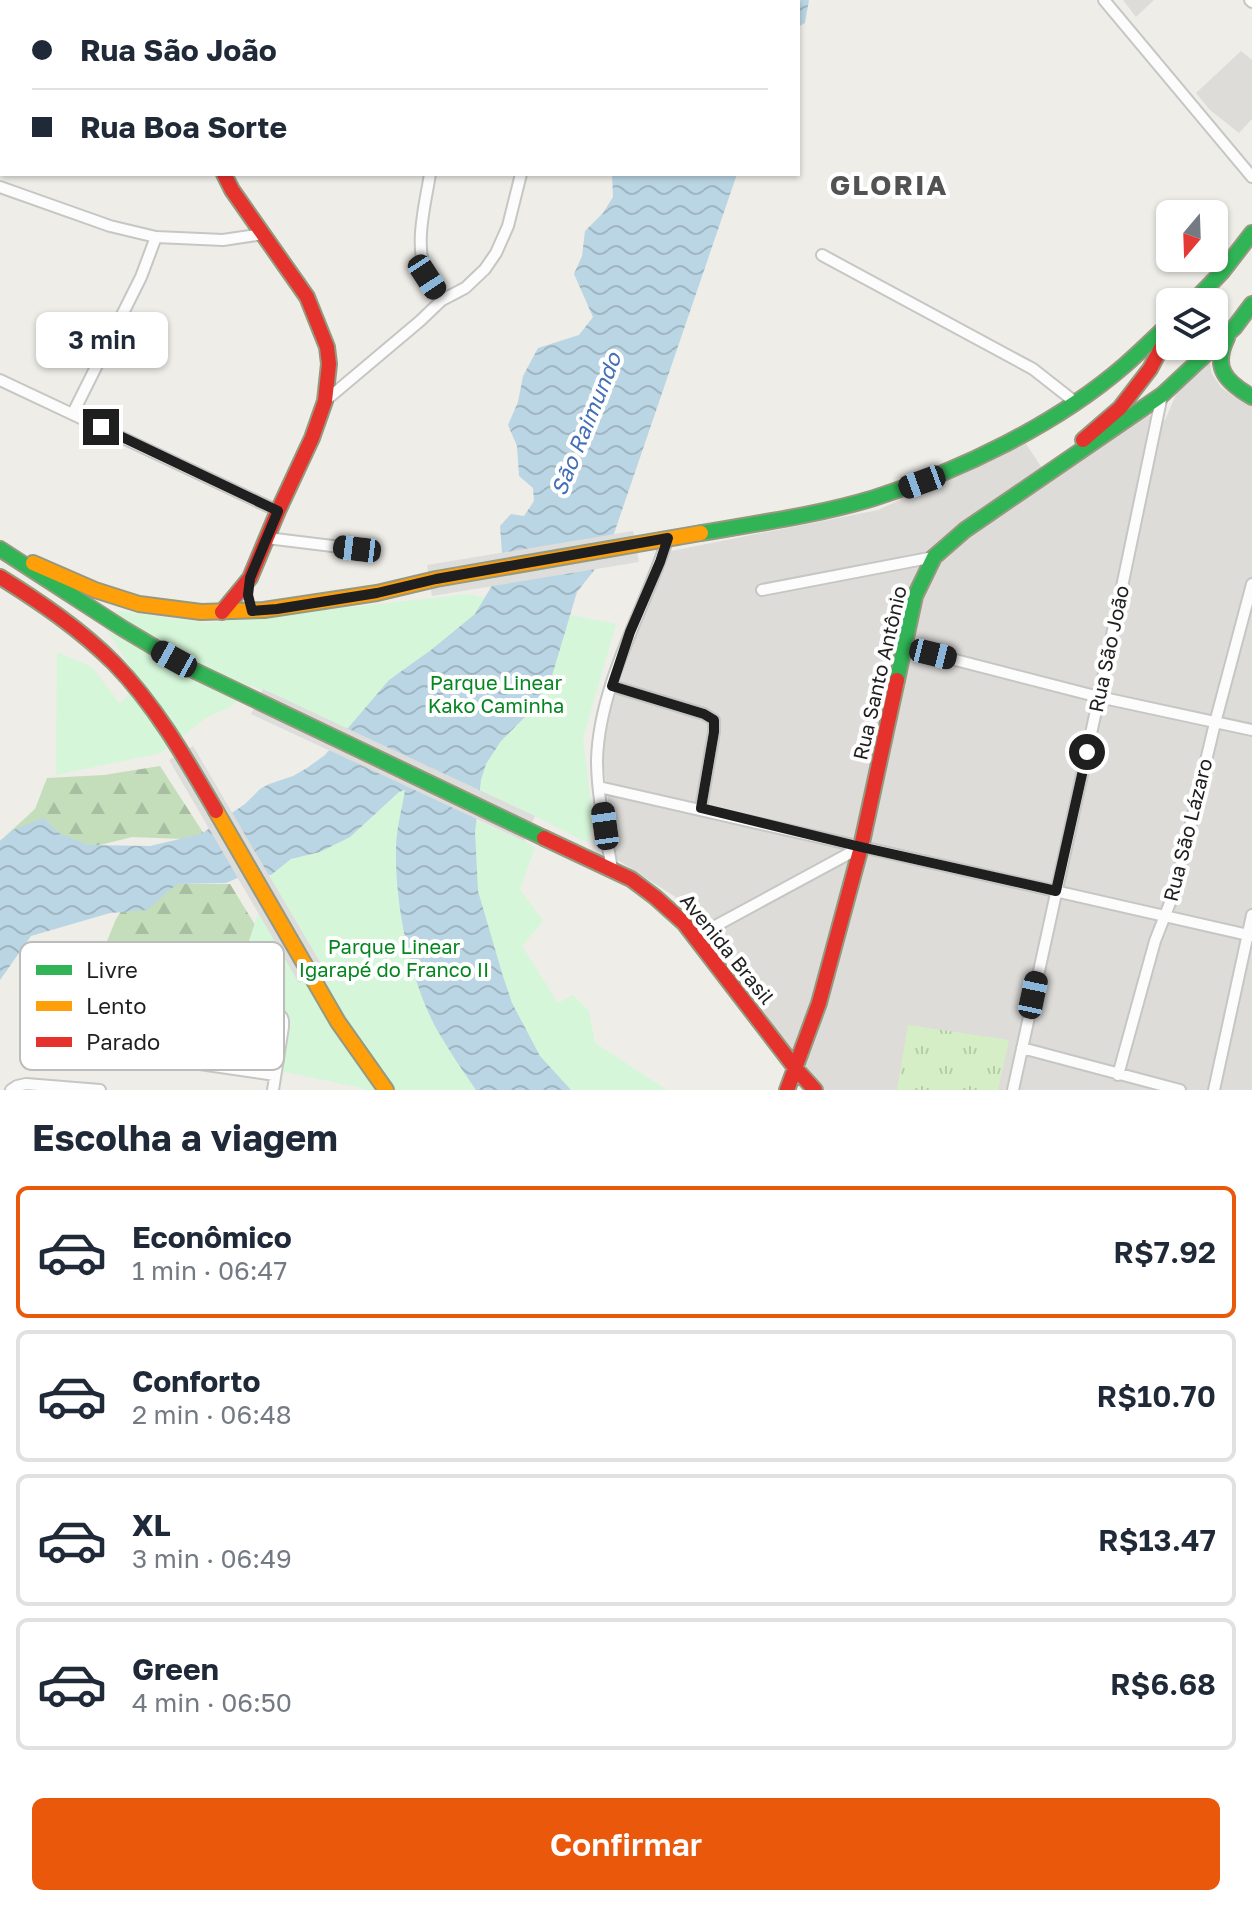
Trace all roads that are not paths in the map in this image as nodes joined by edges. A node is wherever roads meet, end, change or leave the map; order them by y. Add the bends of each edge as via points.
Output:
1 (1104, 0) edge
2 (225, 176) edge
3 (430, 176) edge
4 (520, 176) edge
5 (1252, 177) edge
6 (0, 187) edge
7 (1252, 233) edge
8 (263, 234) junction
9 (156, 237) junction
10 (822, 255) dead end
11 (1207, 288) edge
12 (442, 300) junction
13 (1252, 304) edge
14 (1234, 328) junction
15 (1156, 336) edge
16 (1156, 358) edge
17 (0, 380) edge
18 (1162, 395) junction
19 (1252, 397) edge
20 (325, 401) junction
21 (1075, 402) junction
22 (73, 413) junction
23 (1037, 480) junction
24 (278, 511) junction
25 (267, 538) junction
26 (668, 538) junction
27 (0, 549) edge
28 (357, 549) dead end
29 (934, 557) junction
30 (21, 561) junction
31 (0, 577) edge
32 (250, 578) junction
33 (1252, 584) edge
34 (762, 590) dead end
35 (252, 611) junction
36 (222, 612) junction
37 (905, 647) junction
38 (612, 686) junction
39 (1099, 697) junction
40 (1215, 723) junction
41 (1252, 730) edge
42 (599, 787) junction
43 (701, 808) junction
44 (861, 847) junction
45 (612, 869) junction
46 (1056, 891) junction
47 (1165, 915) junction
48 (1252, 915) edge
49 (1250, 935) edge
50 (695, 937) junction
51 (1022, 1048) junction
52 (796, 1069) junction
53 (241, 1070) edge
54 (276, 1070) edge
55 (275, 1075) junction
56 (1118, 1075) junction
57 (72, 1088) edge
58 (11, 1090) edge
59 (100, 1090) edge
60 (273, 1090) edge
61 (386, 1090) edge
62 (787, 1090) edge
63 (815, 1090) edge
64 (1013, 1090) edge
65 (1180, 1090) edge
66 (1214, 1090) edge

1 - 5 street
2 - 8 main road
3 - 12 street via 421,246 427,277
4 - 12 street via 496,253 478,277
6 - 9 street
7 - 11 main road
8 - 9 street
8 - 20 main road via 307,297 321,329 329,364
9 - 22 street
10 - 21 street via 1033,369
12 - 20 street
13 - 14 main road
14 - 18 main road, Rua Santo Antônio
14 - 19 main road via 1224,343 1221,365 1235,388
15 - 21 main road
16 - 23 main road via 1120,408
17 - 22 street
18 - 23 main road, Rua Santo Antônio
18 - 39 street, Rua São João
20 - 24 main road
21 - 26 main road via 977,458 894,491 773,521
22 - 24 street
23 - 29 main road, Rua Santo Antônio
24 - 25 main road
25 - 28 street
25 - 32 main road
26 - 35 main road via 334,601
26 - 38 street
27 - 30 main road
29 - 34 street
29 - 37 main road, Rua Santo Antônio via 915,596
30 - 36 main road via 125,600
30 - 45 main road, Avenida Brasil via 157,650
31 - 61 main road via 92,643 153,708 338,1022
32 - 35 main road
32 - 36 main road
33 - 40 street, Rua São Lázaro
35 - 36 main road
37 - 39 street
37 - 44 main road, Rua Santo Antônio
38 - 42 street via 598,747
38 - 43 street via 714,720
39 - 40 street
39 - 46 street, Rua São João
40 - 41 street
40 - 47 street, Rua São Lázaro
42 - 43 street
42 - 45 street
43 - 44 street
44 - 46 street
44 - 50 street
44 - 52 main road, Rua Santo Antônio
45 - 50 main road, Avenida Brasil via 670,909
46 - 47 street
46 - 51 street, Rua São João
47 - 49 street
47 - 56 street, Rua São Lázaro
48 - 49 street
49 - 66 street
50 - 52 main road, Avenida Brasil
51 - 56 street
51 - 64 street, Rua São João
52 - 62 main road, Rua Santo Antônio
52 - 63 main road, Avenida Brasil
53 - 55 street
54 - 55 street
55 - 60 street
56 - 65 street
57 - 58 street via 26,1084
57 - 59 street

